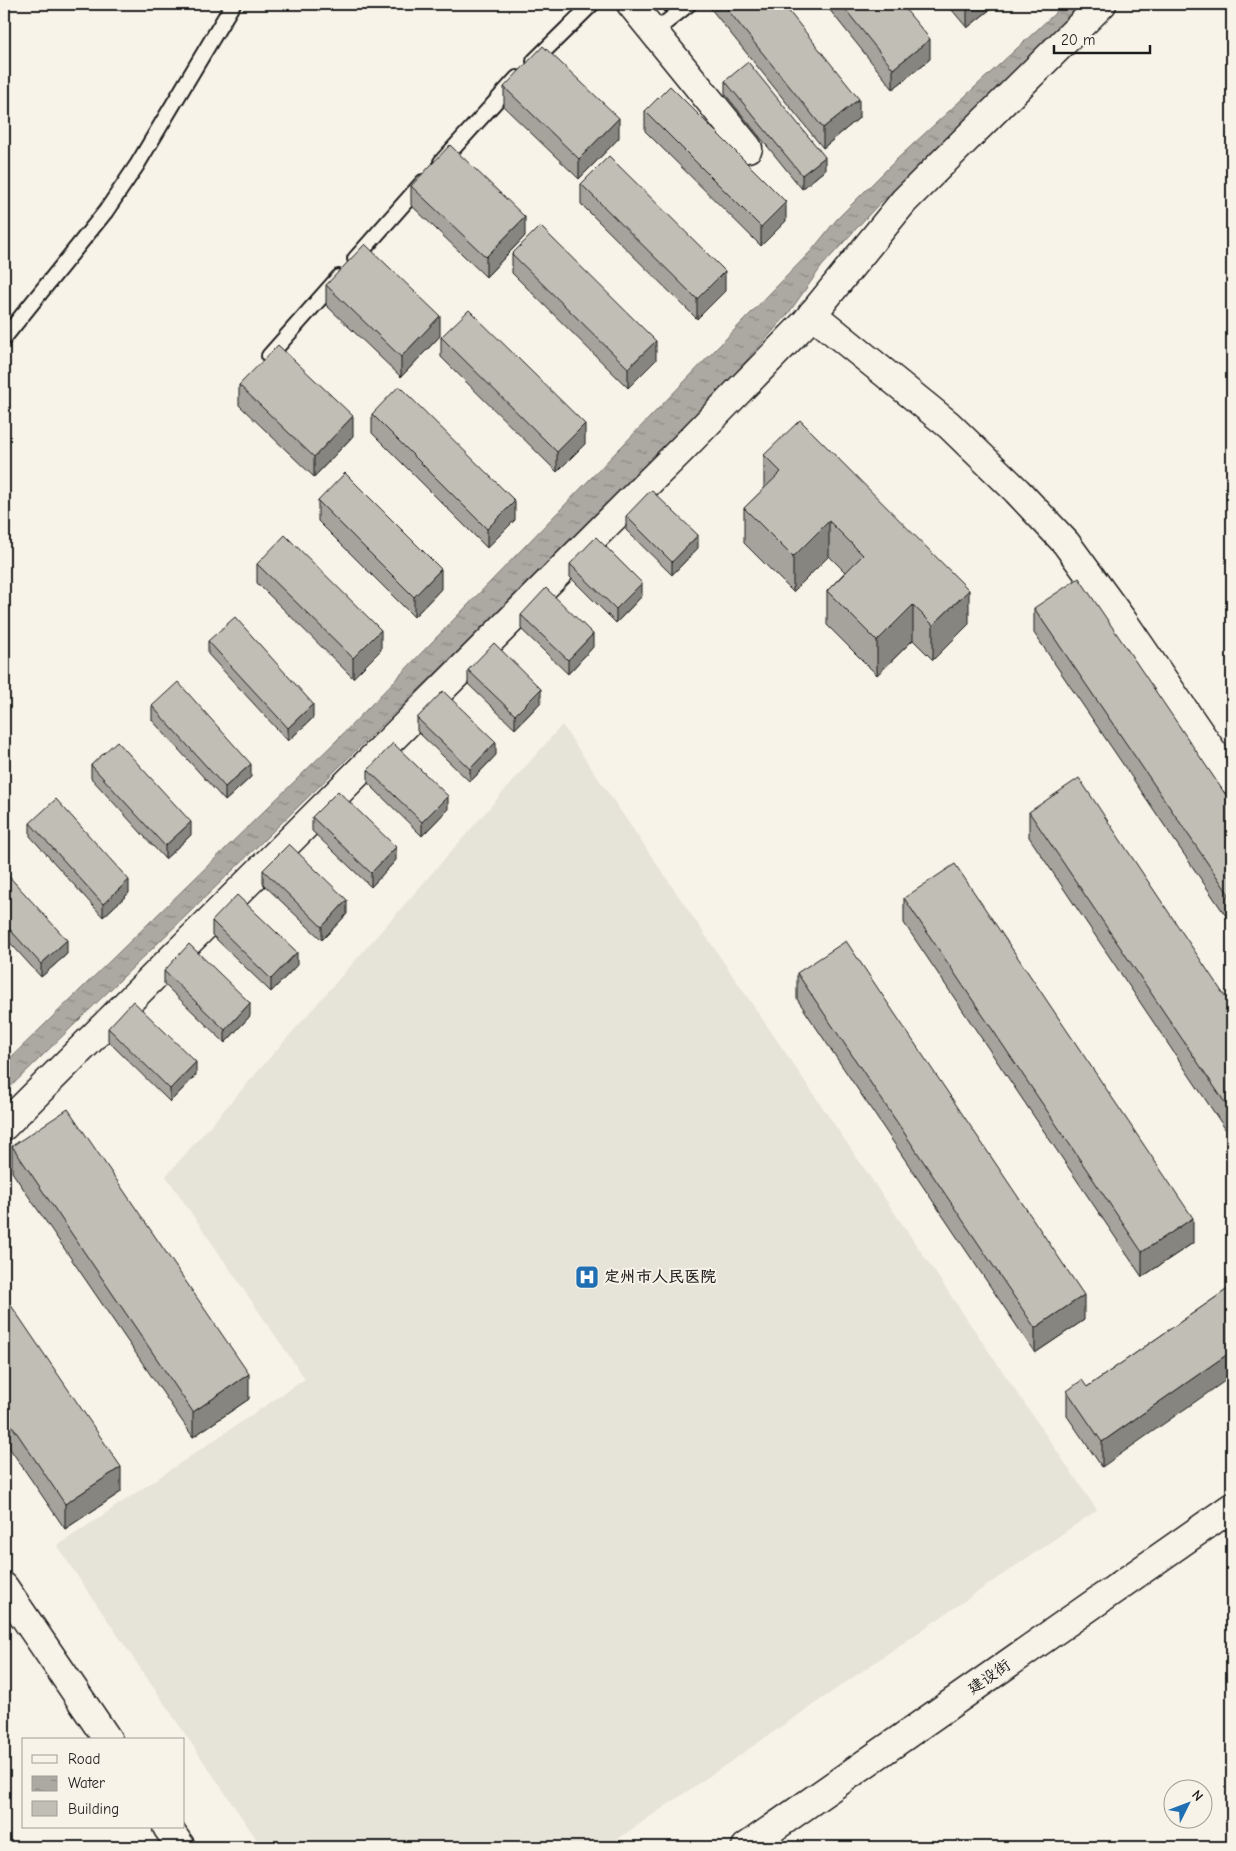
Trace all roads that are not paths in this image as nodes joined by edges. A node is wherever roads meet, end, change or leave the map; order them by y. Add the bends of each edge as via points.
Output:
1 (233, 4) edge
2 (592, 4) edge
3 (631, 4) edge
4 (689, 4) edge
5 (1102, 4) edge
6 (654, 32) junction
7 (748, 148) dead end
8 (812, 314) junction
9 (4, 338) edge
10 (269, 356) edge
11 (1232, 780) edge
12 (4, 1126) edge
13 (1232, 1507) edge
14 (4, 1587) edge
15 (107, 1738) edge
16 (168, 1828) edge
17 (181, 1847) edge
18 (746, 1847) edge

1 - 9 lane via 111,203
2 - 10 lane via 506,90
3 - 6 street
4 - 6 lane
5 - 8 street via 904,201
6 - 7 street
8 - 11 street via 949,425 1018,491 1066,543
8 - 12 street
13 - 18 street, 建设街
14 - 15 street
16 - 17 street

